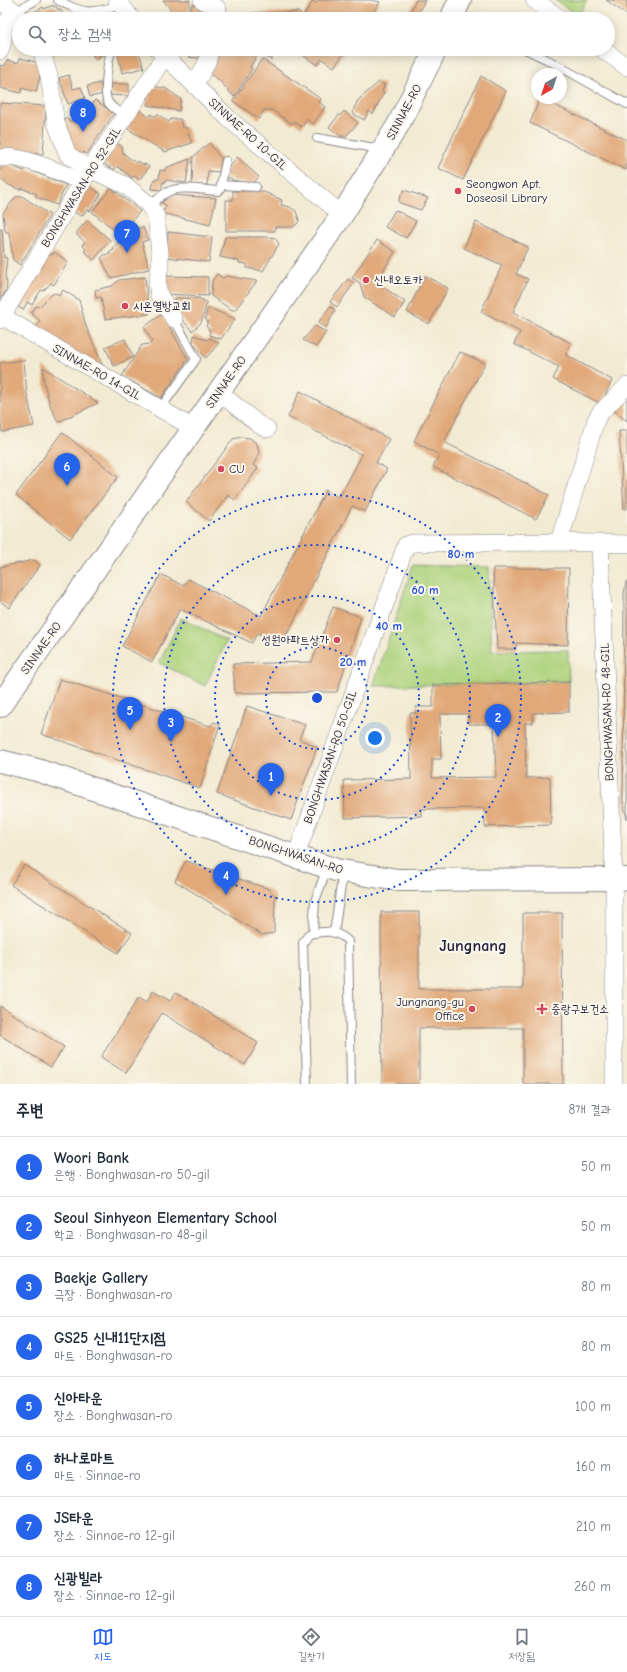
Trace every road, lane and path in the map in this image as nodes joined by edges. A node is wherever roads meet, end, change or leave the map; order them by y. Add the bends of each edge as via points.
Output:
1 (0, 0) edge
2 (36, 0) edge
3 (58, 0) edge
4 (202, 0) edge
5 (534, 0) edge
6 (119, 3) edge
7 (14, 12) edge
8 (22, 12) edge
9 (88, 12) edge
10 (95, 12) edge
11 (126, 12) edge
12 (218, 12) edge
13 (551, 12) edge
14 (12, 19) edge
15 (0, 51) edge
16 (43, 56) edge
17 (110, 56) edge
18 (159, 56) edge
19 (164, 56) edge
20 (209, 56) edge
21 (432, 56) edge
22 (540, 56) edge
23 (612, 56) edge
24 (627, 67) edge
25 (195, 85) junction
26 (627, 104) edge
27 (125, 116) junction
28 (317, 138) dead end
29 (383, 149) junction
30 (0, 158) edge
31 (226, 161) dead end
32 (86, 176) junction
33 (221, 184) junction
34 (256, 187) dead end
35 (151, 208) junction
36 (342, 215) junction
37 (1, 317) edge
38 (174, 319) joint
39 (627, 386) edge
40 (219, 392) junction
41 (160, 409) junction
42 (193, 428) junction
43 (267, 430) dead end
44 (559, 542) junction
45 (600, 544) junction
46 (627, 544) edge
47 (0, 706) edge
48 (0, 762) edge
49 (296, 856) junction
50 (335, 869) junction
51 (620, 879) edge
52 (313, 933) junction
53 (334, 933) junction
54 (307, 1084) edge
55 (351, 1084) edge
56 (614, 1084) edge

1 - 7 street
2 - 8 lane
3 - 9 lane
4 - 12 street via 216,7
5 - 13 street
6 - 10 lane
6 - 11 street
14 - 15 street via 4,25
16 - 32 street via 49,76 56,123 68,155
17 - 27 lane via 106,97 111,106
18 - 27 street, BONGHWASAN-RO 52-GIL
19 - 25 street, SINNAE-RO 10-GIL
20 - 25 street
21 - 29 main road, SINNAE-RO
22 - 26 lane
23 - 24 street
25 - 36 street, SINNAE-RO 10-GIL via 233,123
27 - 32 street, BONGHWASAN-RO 52-GIL
28 - 29 lane
29 - 36 main road, SINNAE-RO
30 - 32 street via 34,163
31 - 33 lane
32 - 35 street via 126,185
32 - 37 street, BONGHWASAN-RO 52-GIL
33 - 34 lane
33 - 35 lane via 218,191 179,188 170,190 158,197
35 - 38 street via 156,216 160,253 157,282 159,295
36 - 40 main road, SINNAE-RO
37 - 41 street, SINNAE-RO 14-GIL
38 - 41 lane via 196,359
39 - 44 street via 596,420
40 - 42 main road, SINNAE-RO
40 - 43 street
41 - 42 street, SINNAE-RO 14-GIL
42 - 47 main road, SINNAE-RO
44 - 45 street
44 - 49 street, BONGHWASAN-RO 50-GIL via 406,545
45 - 46 street
45 - 51 street, BONGHWASAN-RO 48-GIL
48 - 49 main road, BONGHWASAN-RO via 37,770
49 - 50 main road, BONGHWASAN-RO
50 - 51 main road, BONGHWASAN-RO via 398,880
50 - 52 lane via 315,901
50 - 53 lane
51 - 56 street, BONGHWASAN-RO 48-GIL
52 - 53 lane
52 - 54 lane via 309,934 303,943
53 - 55 lane via 340,934 348,941

